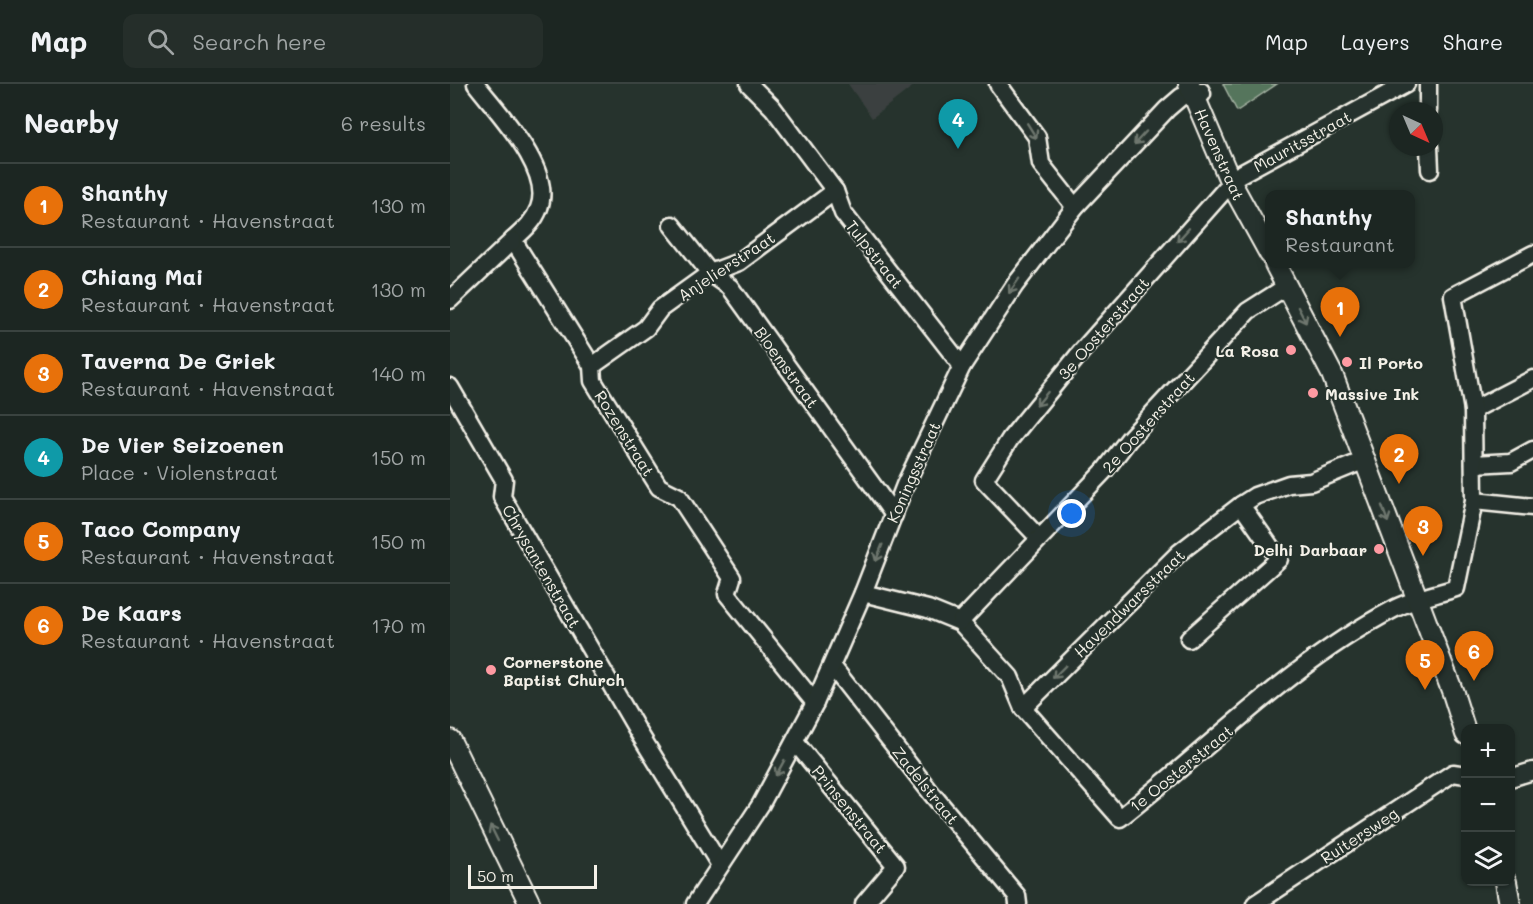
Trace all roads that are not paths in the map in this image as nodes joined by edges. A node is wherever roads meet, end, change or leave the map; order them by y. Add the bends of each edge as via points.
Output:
1 (476, 84) edge
2 (749, 84) edge
3 (998, 84) edge
4 (1406, 84) edge
5 (1428, 84) edge
6 (1194, 89) edge
7 (1428, 102) edge
8 (1429, 156) edge
9 (1430, 170) dead end
10 (1234, 179) junction
11 (835, 190) junction
12 (1075, 207) junction
13 (672, 225) dead end
14 (513, 240) junction
15 (1265, 245) edge
16 (1533, 254) edge
17 (1277, 268) edge
18 (710, 273) junction
19 (1287, 286) junction
20 (450, 300) edge
21 (592, 366) junction
22 (962, 366) junction
23 (1533, 379) edge
24 (450, 387) edge
25 (1473, 410) junction
26 (1533, 450) edge
27 (1365, 460) junction
28 (1474, 464) junction
29 (1474, 501) junction
30 (1241, 505) junction
31 (1533, 507) edge
32 (894, 516) junction
33 (1039, 538) junction
34 (863, 593) junction
35 (1417, 600) junction
36 (960, 622) junction
37 (1189, 639) dead end
38 (832, 666) junction
39 (815, 703) junction
40 (1023, 708) junction
41 (1463, 724) edge
42 (450, 740) edge
43 (795, 741) junction
44 (1533, 771) edge
45 (1461, 774) edge
46 (1515, 776) edge
47 (720, 865) junction
48 (1507, 886) edge
49 (1278, 897) edge
50 (530, 904) edge
51 (694, 904) edge
52 (864, 904) edge
53 (1018, 904) edge
54 (1255, 904) edge
55 (1510, 904) edge

1 - 14 street via 539,172 540,208
2 - 11 street, Tulpstraat
3 -> 12 street via 1037,137 1041,164
4 - 10 street, Mauritsstraat
5 - 7 street
6 - 10 street, Havenstraat
6 -> 12 street, Koningsstraat via 1167,109
8 - 9 street
10 - 15 street, Havenstraat
10 -> 33 street, 3e Oosterstraat via 1082,351 1010,439 984,480
11 - 18 street, Anjelierstraat via 739,262
11 - 22 street, Tulpstraat via 843,213
12 -> 22 street, Koningsstraat via 1015,285
13 - 18 street, Bloemstraat
14 - 20 street
14 - 21 street, Rozenstraat
16 - 25 street via 1453,296
17 - 19 street
18 - 21 street, Anjelierstraat via 660,309 646,328
18 - 32 street, Bloemstraat via 730,287
19 -> 27 street via 1332,374
19 - 33 street, 2e Oosterstraat via 1248,311
21 - 39 street, Rozenstraat via 593,381 658,487 679,498 732,578 727,594
22 - 32 street, Koningsstraat via 905,484
23 - 25 street
24 - 47 street, Chrysantenstraat via 504,480 502,496
25 - 28 street
26 - 28 street via 1511,462
27 - 30 street, Havendwarsstraat via 1311,482 1289,484
27 -> 35 street
28 - 29 street
29 - 31 street
29 - 35 street via 1456,588
30 - 37 street via 1279,560
30 -> 40 street, Havendwarsstraat via 1180,552
32 -> 34 street, Koningsstraat
33 - 36 street, 2e Oosterstraat
34 - 36 street, 1e Oosterstraat via 928,609
34 - 38 street, Koningsstraat
35 - 40 street, 1e Oosterstraat via 1392,610 1290,678 1119,818
35 - 41 street
36 - 40 street, 1e Oosterstraat via 1010,677
38 - 39 street, Koningsstraat
38 - 53 street, Zadelstraat via 1017,896
39 - 43 street, Koningsstraat
50 -> 42 street
43 -> 47 street, Koningsstraat via 761,804
43 - 52 street, Prinsenstraat via 896,866
44 - 46 street
45 - 49 street, Ruitersweg via 1453,773
47 - 51 street, Koningsstraat
48 - 55 street
49 - 54 street, Ruitersweg

